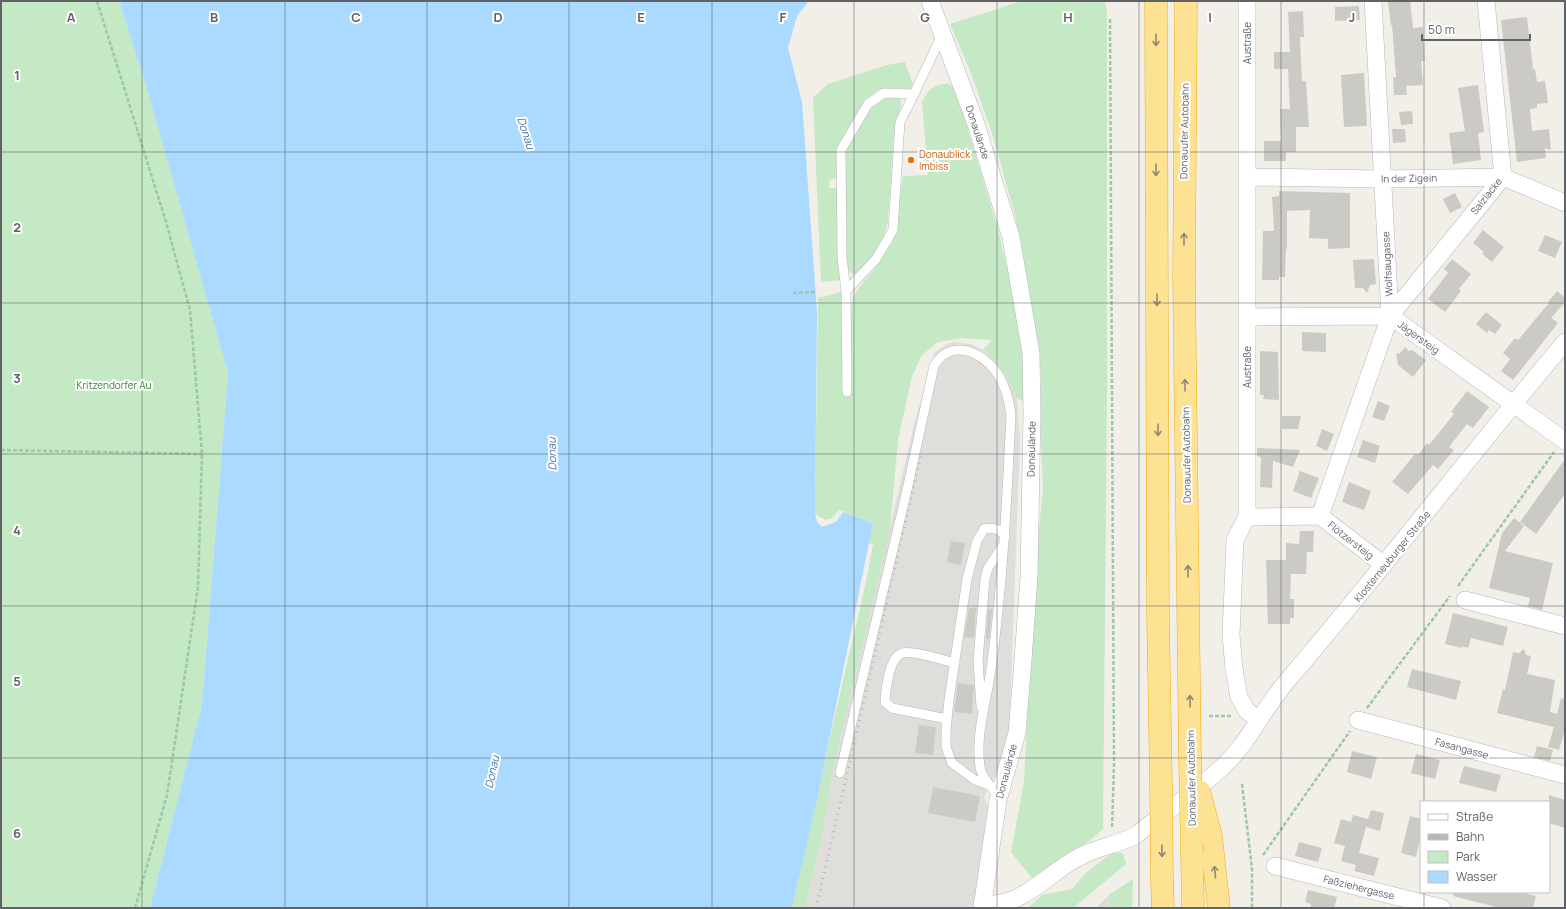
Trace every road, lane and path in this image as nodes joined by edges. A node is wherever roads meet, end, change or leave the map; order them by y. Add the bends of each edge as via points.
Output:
1 (97, 1) edge
2 (930, 1) edge
3 (1156, 1) edge
4 (1186, 1) edge
5 (1247, 1) edge
6 (1373, 1) edge
7 (1486, 1) edge
8 (1110, 19) dead end
9 (942, 35) junction
10 (914, 94) junction
11 (1247, 177) junction
12 (1503, 177) junction
13 (1383, 179) junction
14 (1565, 203) edge
15 (846, 291) junction
16 (816, 292) dead end
17 (794, 293) dead end
18 (1390, 316) junction
19 (1247, 317) junction
20 (1565, 342) edge
21 (847, 392) dead end
22 (1513, 404) junction
23 (1564, 440) edge
24 (1, 450) edge
25 (202, 454) junction
26 (1320, 516) junction
27 (1247, 517) junction
28 (1005, 540) junction
29 (1384, 565) junction
30 (1457, 595) junction
31 (1565, 626) edge
32 (955, 663) junction
33 (1209, 716) dead end
34 (1236, 716) dead end
35 (947, 719) junction
36 (1259, 720) junction
37 (1358, 720) junction
38 (982, 723) junction
39 (1190, 759) junction
40 (840, 773) dead end
41 (1565, 775) edge
42 (1242, 784) dead end
43 (994, 792) junction
44 (1111, 845) junction
45 (1276, 866) joint
46 (982, 906) edge
47 (135, 908) edge
48 (1163, 908) edge
49 (1193, 908) edge
50 (1219, 908) edge
51 (1252, 908) edge
52 (1442, 908) edge

1 - 25 path via 166,222 190,310
2 - 9 street, Donaulände
3 -> 48 highway, bridge via 1158,608
39 -> 4 highway, Donauufer Autobahn via 1184,278
5 - 11 street, Austraße
6 - 13 street, Wolfsaugasse
7 - 12 street, Salzlacke
8 - 44 path via 1114,764
9 - 10 lane
9 - 43 street, Donaulände via 975,121 1011,237 1031,353 1029,561 1023,660 1016,733
10 - 15 lane via 900,122 893,230 876,259
10 - 15 lane via 884,93 868,104 841,150 842,257
11 - 13 street, In der Zigein
11 - 19 street, Austraße
12 - 13 street, In der Zigein
12 - 14 street, In der Zigein
12 - 18 street, Salzlacke
13 - 18 street, Wolfsaugasse
15 - 21 lane
16 - 17 path
18 - 19 street, Jägersteig
18 - 22 street, Jägersteig
18 - 26 street, Wolfsaugasse
19 - 27 street, Austraße
20 - 22 street, Klosterneuburger Straße
22 - 23 street, Jägersteig
22 - 29 street, Klosterneuburger Straße
23 - 30 path
24 - 25 path
25 - 47 path via 198,586 167,795
26 - 27 street, Flötzersteig
26 - 29 street, Flötzersteig
27 - 36 street, Austraße via 1235,540 1231,635 1239,697 1247,711
28 - 32 lane via 999,530 990,528 984,529 977,541 967,579
28 - 38 lane via 992,663
28 - 38 lane via 988,568 985,579 978,660
28 - 40 lane via 1011,414 1008,396 997,373 989,364 969,352 952,350 944,353 934,366
29 - 36 street, Klosterneuburger Straße via 1284,684
30 - 31 street
30 - 37 path
32 - 35 lane
32 - 35 lane via 903,653 894,661 890,670 885,694 885,702 892,708
33 - 34 path
35 - 43 lane via 946,747 952,763
36 - 44 street, Klosterneuburger Straße via 1240,749 1220,770 1136,835
37 - 41 street, Fasangasse
37 - 45 path via 1258,862
38 - 43 lane via 979,752 981,770 983,778
39 - 49 highway, Donauufer Autobahn, bridge
50 -> 39 highway, bridge via 1211,836
42 - 51 path via 1252,869
43 - 46 street, Donaulände
44 - 46 street, Klosterneuburger Straße via 1078,858 1014,900
45 - 52 street, Faßziehergasse

